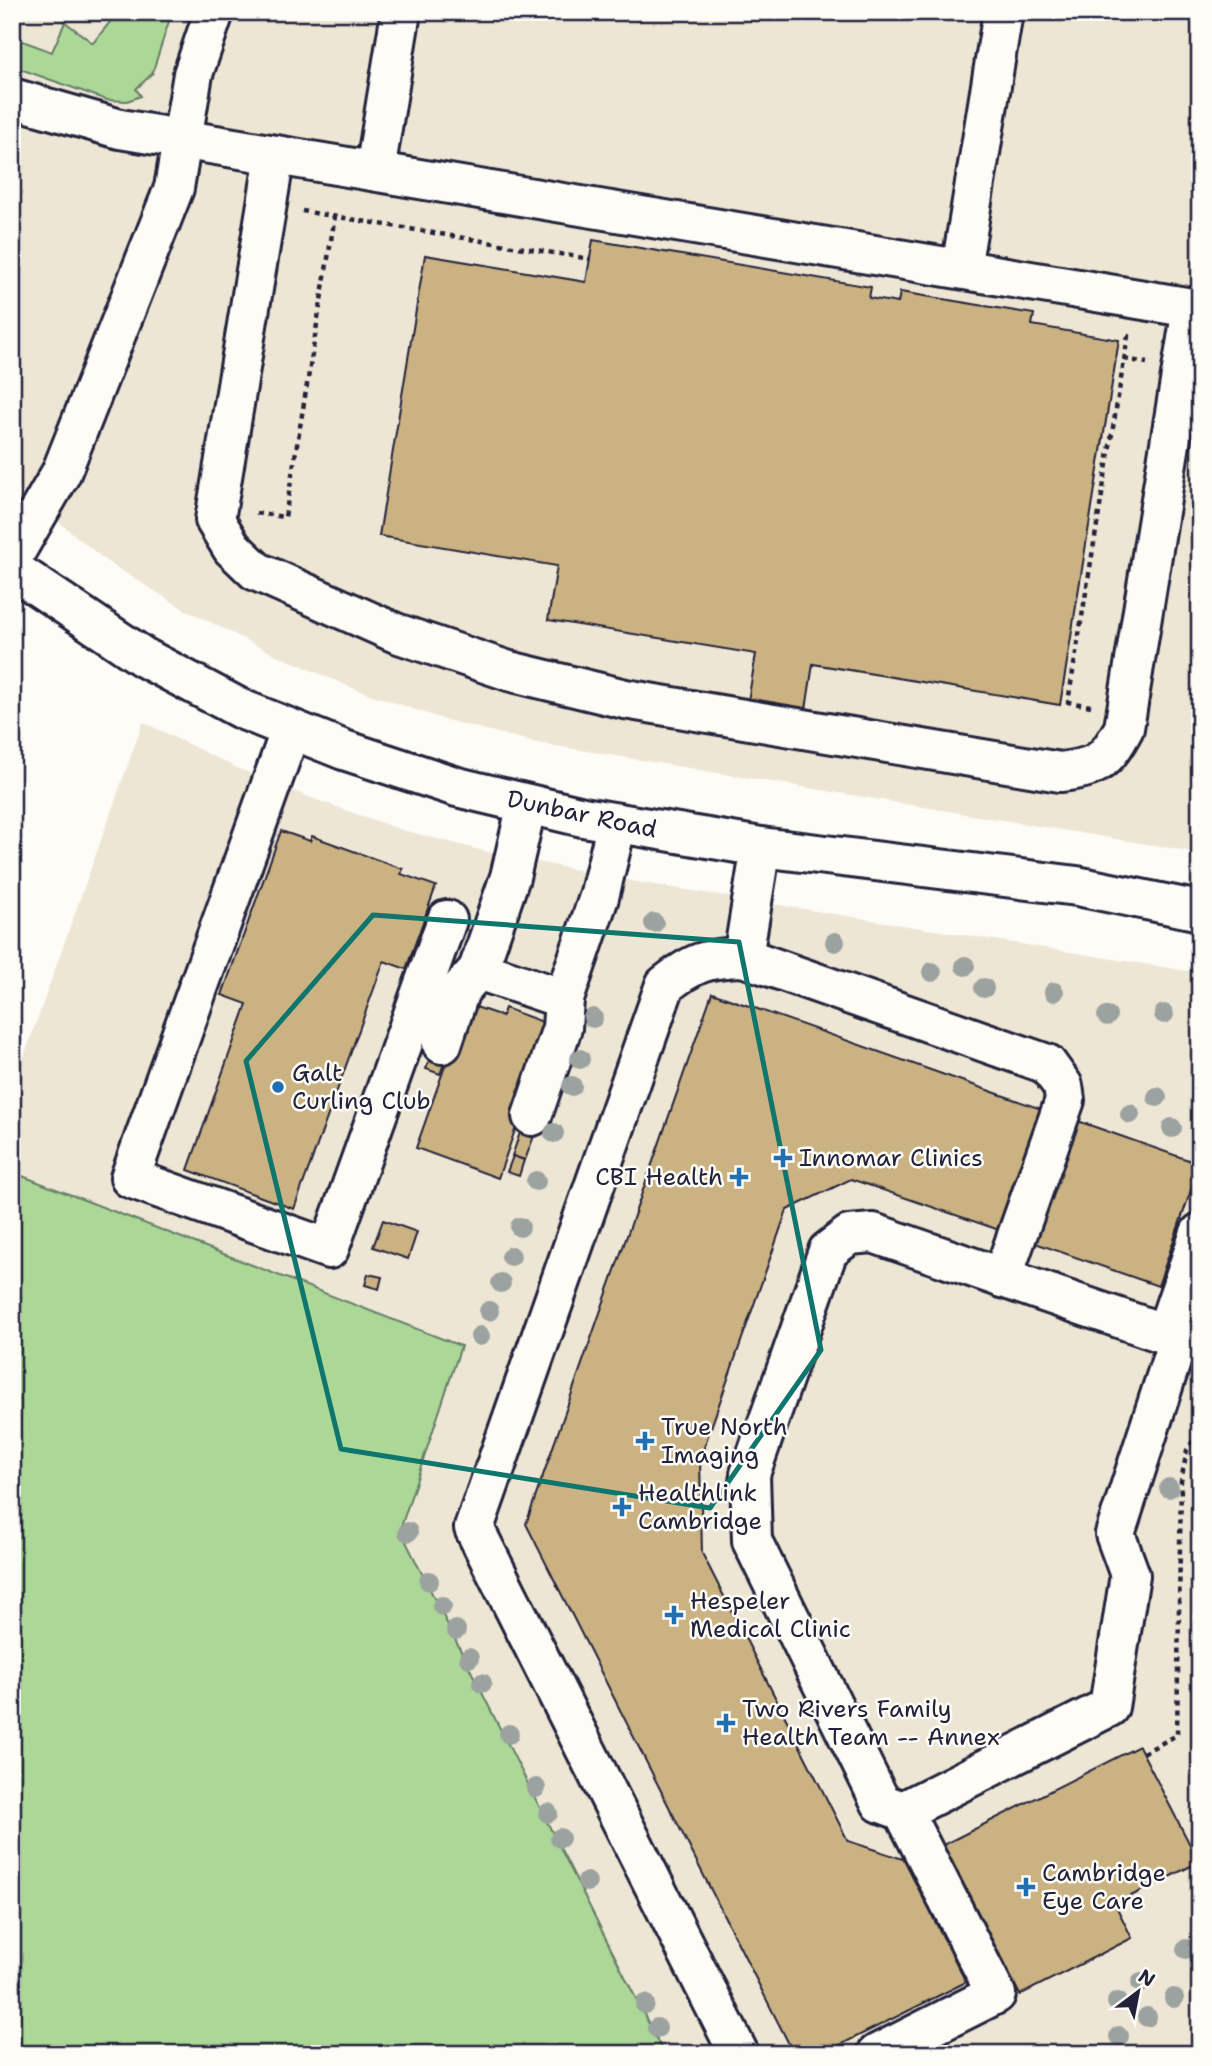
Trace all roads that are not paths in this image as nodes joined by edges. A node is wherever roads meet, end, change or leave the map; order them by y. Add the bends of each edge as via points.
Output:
1 (214, 12) edge
2 (401, 12) edge
3 (1003, 12) edge
4 (12, 97) edge
5 (182, 139) junction
6 (275, 155) junction
7 (375, 172) junction
8 (961, 269) junction
9 (1196, 307) edge
10 (12, 558) edge
11 (12, 569) edge
12 (291, 729) junction
13 (527, 804) junction
14 (617, 823) junction
15 (761, 847) junction
16 (1200, 911) edge
17 (447, 920) dead end
18 (743, 957) junction
19 (478, 970) junction
20 (564, 999) junction
21 (442, 1044) dead end
22 (532, 1116) dead end
23 (1200, 1233) edge
24 (1002, 1278) junction
25 (1181, 1340) edge
26 (902, 1811) junction
27 (739, 2054) edge
28 (877, 2054) edge

1 - 5 street via 193,74
2 - 7 street
3 - 8 street
4 - 5 street via 120,129
5 - 6 street
5 - 10 street via 174,188 61,473
6 - 7 street
6 - 9 street via 215,520 232,548 256,571 396,633 509,671 625,699 1060,772 1088,769 1111,752 1124,728
7 - 8 street
8 - 9 street
11 - 12 street, Dunbar Road via 143,657 241,709
12 - 13 street, Dunbar Road via 457,787
12 - 17 street via 130,1178 329,1249
13 - 14 street, Dunbar Road
13 - 19 street via 510,877
14 - 15 street, Dunbar Road
14 - 20 street via 599,897
15 - 16 street, Dunbar Road via 1077,886
15 - 18 street
18 - 24 street via 1047,1064 1056,1074 1065,1100
18 - 27 street via 696,964 665,985 474,1528
19 - 20 street
19 - 21 street via 460,990
20 - 22 street via 562,1028
23 - 25 street
24 - 25 street
24 - 26 street via 873,1233 849,1235 828,1251 750,1474 752,1541 881,1803
25 - 26 street via 1115,1534 1130,1575 1109,1706
26 - 28 street via 996,1994

